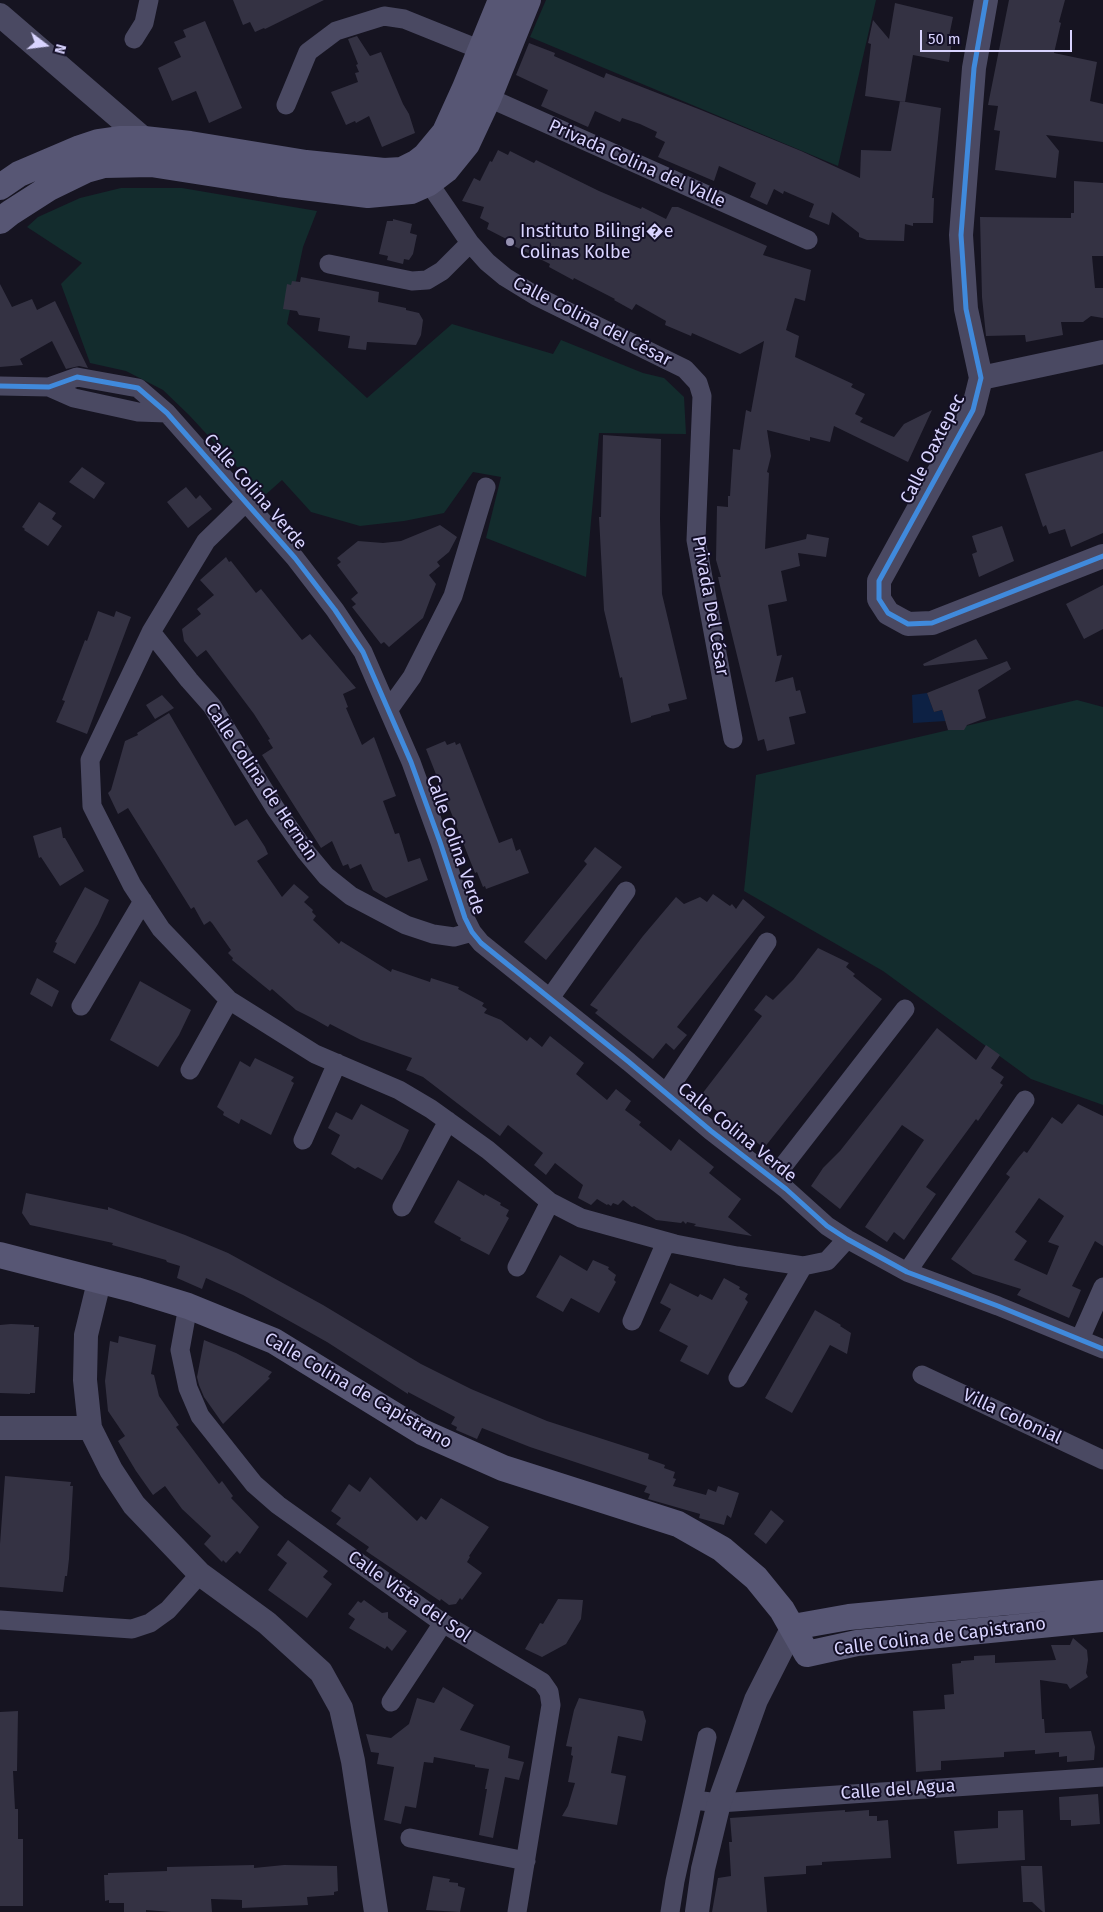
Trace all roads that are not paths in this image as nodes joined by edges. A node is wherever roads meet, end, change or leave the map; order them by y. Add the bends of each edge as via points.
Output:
1 (149, 0) edge
2 (500, 0) edge
3 (528, 0) edge
4 (986, 0) edge
5 (0, 16) edge
6 (134, 39) dead end
7 (481, 50) junction
8 (504, 59) junction
9 (477, 93) junction
10 (286, 105) dead end
11 (144, 139) junction
12 (151, 164) junction
13 (423, 173) junction
14 (0, 187) edge
15 (0, 221) edge
16 (808, 240) dead end
17 (470, 243) junction
18 (330, 264) dead end
19 (1103, 352) edge
20 (982, 378) junction
21 (698, 383) joint
22 (0, 386) edge
23 (486, 487) dead end
24 (246, 502) junction
25 (1103, 556) edge
26 (152, 632) junction
27 (389, 710) junction
28 (733, 739) dead end
29 (626, 891) dead end
30 (143, 901) junction
31 (472, 932) junction
32 (767, 942) dead end
33 (550, 998) junction
34 (229, 1000) junction
35 (81, 1006) dead end
36 (904, 1009) dead end
37 (337, 1063) junction
38 (190, 1070) dead end
39 (666, 1093) junction
40 (1025, 1100) dead end
41 (448, 1121) junction
42 (303, 1140) dead end
43 (773, 1179) junction
44 (550, 1202) junction
45 (402, 1207) dead end
46 (847, 1240) junction
47 (666, 1242) junction
48 (0, 1255) edge
49 (804, 1266) junction
50 (517, 1267) dead end
51 (907, 1272) junction
52 (100, 1282) junction
53 (1103, 1287) edge
54 (188, 1306) junction
55 (632, 1322) dead end
56 (1080, 1339) junction
57 (1103, 1349) edge
58 (922, 1375) dead end
59 (738, 1378) dead end
60 (0, 1428) edge
61 (90, 1428) junction
62 (1103, 1460) edge
63 (200, 1574) junction
64 (1103, 1593) edge
65 (1103, 1619) edge
66 (0, 1620) edge
67 (443, 1623) junction
68 (794, 1627) junction
69 (807, 1654) junction
70 (778, 1658) junction
71 (392, 1702) dead end
72 (707, 1737) dead end
73 (1103, 1777) edge
74 (694, 1800) junction
75 (719, 1803) junction
76 (410, 1838) dead end
77 (526, 1861) junction
78 (376, 1912) edge
79 (517, 1912) edge
80 (670, 1912) edge
81 (697, 1912) edge

1 - 6 street via 144,23
2 - 7 main road
3 - 8 main road
4 - 20 street, Calle Oaxtepec via 974,68 961,235 966,310
5 - 11 street
7 - 8 street
7 - 9 main road
7 - 10 street via 404,19 384,16 336,31 308,52
8 - 9 main road
9 - 13 main road via 467,144 446,170
9 - 16 street, Privada Colina del Valle
11 - 12 street
11 - 13 main road via 306,163
11 - 14 main road via 112,140 80,148 18,174
12 - 13 main road via 368,195 411,191
12 - 15 main road via 104,165 86,170 49,188
13 - 17 street, Calle Colina del César
17 - 18 street via 442,271 427,280 412,281
17 - 21 street, Calle Colina del César via 505,277 536,296 685,370
19 - 20 street
20 - 25 street, Calle Oaxtepec via 973,410 879,581 880,599 888,613 908,624 932,623
21 - 28 street, Privada Del César via 702,396 696,540
22 - 24 street, Calle Colina Verde via 49,387 77,377 138,388 167,413
23 - 27 street via 453,596 412,677
24 - 26 street via 206,541
24 - 27 street, Calle Colina Verde via 295,558 364,652
26 - 30 street via 90,760 92,806
26 - 31 street, Calle Colina de Hernán via 212,706 275,808 326,876 351,896 406,925 454,937
27 - 31 street, Calle Colina Verde
29 - 33 street
30 - 34 street via 161,929
30 - 35 street
31 - 33 street, Calle Colina Verde via 481,943
32 - 39 street
33 - 39 street, Calle Colina Verde
34 - 37 street via 314,1054
34 - 38 street
36 - 43 street
37 - 41 street via 399,1090
37 - 42 street
39 - 43 street, Calle Colina Verde
40 - 51 street
41 - 44 street
41 - 45 street
43 - 46 street, Calle Colina Verde
44 - 47 street via 581,1218
44 - 50 street
46 - 49 street via 827,1261
46 - 51 street, Calle Colina Verde
47 - 49 street
47 - 55 street
48 - 52 main road, Calle Colina de Capistrano
49 - 59 street
51 - 56 street, Calle Colina Verde
52 - 54 main road, Calle Colina de Capistrano
52 - 61 street via 86,1335 85,1380
53 - 56 street
54 - 67 street, Calle Vista del Sol via 180,1350 188,1388 200,1416 254,1484
54 - 68 main road, Calle Colina de Capistrano via 274,1341 422,1432 503,1468 678,1524 722,1549 756,1578
56 - 57 street, Calle Colina Verde
58 - 62 street, Villa Colonial
60 - 61 street
61 - 63 street via 110,1470 134,1505
63 - 66 street via 168,1610 150,1623 132,1629
63 - 78 street via 267,1623 321,1672 341,1708 353,1761
64 - 68 main road, Calle Colina de Capistrano via 849,1617
65 - 69 main road, Calle Colina de Capistrano via 858,1643
67 - 71 street
67 - 77 street, Calle Vista del Sol via 542,1682 549,1692 551,1705
68 - 69 main road, Calle Colina de Capistrano
68 - 70 street
69 - 70 street
70 - 75 street via 756,1700
72 - 74 street
73 - 75 street, Calle del Agua
74 - 75 street, Calle del Agua
74 - 80 street
75 - 81 street via 703,1869
76 - 77 street
77 - 79 street, Calle Vista del Sol

